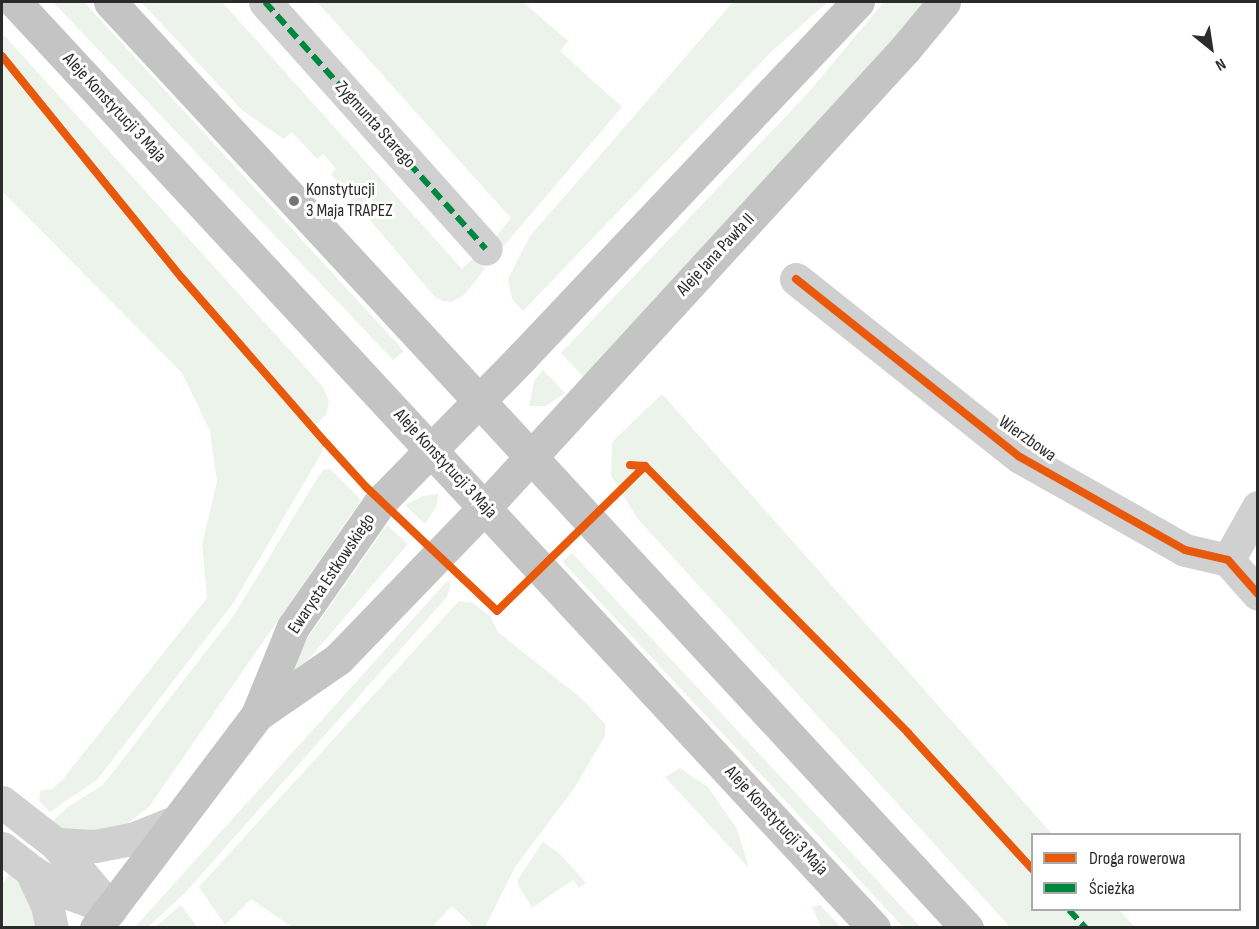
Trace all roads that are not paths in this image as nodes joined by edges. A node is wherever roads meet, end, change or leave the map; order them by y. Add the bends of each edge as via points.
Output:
1 (15, 2) edge
2 (110, 2) edge
3 (265, 2) edge
4 (858, 2) edge
5 (944, 2) edge
6 (486, 249) dead end
7 (796, 279) dead end
8 (478, 402) junction
9 (431, 448) junction
10 (530, 457) junction
11 (485, 507) junction
12 (1257, 507) edge
13 (1228, 560) junction
14 (1257, 594) edge
15 (258, 715) junction
16 (2, 802) edge
17 (177, 821) junction
18 (56, 844) junction
19 (2, 848) edge
20 (31, 871) junction
21 (104, 918) edge
22 (52, 927) edge
23 (874, 927) edge
24 (967, 927) edge

1 - 9 main road, Aleje Konstytucji 3 Maja
2 - 8 main road
3 - 6 street, Zygmunta Starego
4 - 8 main road
5 - 10 main road, Aleje Jana Pawła II
7 - 13 street, Wierzbowa via 1020,457 1185,550
8 - 9 main road
8 - 10 main road
9 - 11 main road, Aleje Konstytucji 3 Maja
9 - 15 main road, Ewarysta Estkowskiego via 381,501 293,627
10 - 11 main road, Aleje Jana Pawła II
10 - 24 main road
11 - 15 main road, Ewarysta Estkowskiego via 338,659
11 - 23 main road, Aleje Konstytucji 3 Maja
12 - 13 street
13 - 14 street
15 - 17 main road, Ewarysta Estkowskiego
16 - 18 street
17 - 18 street via 132,839 95,846
17 - 21 main road, Ewarysta Estkowskiego
18 - 21 street
19 - 20 street
20 - 21 street
20 - 22 street via 47,905

